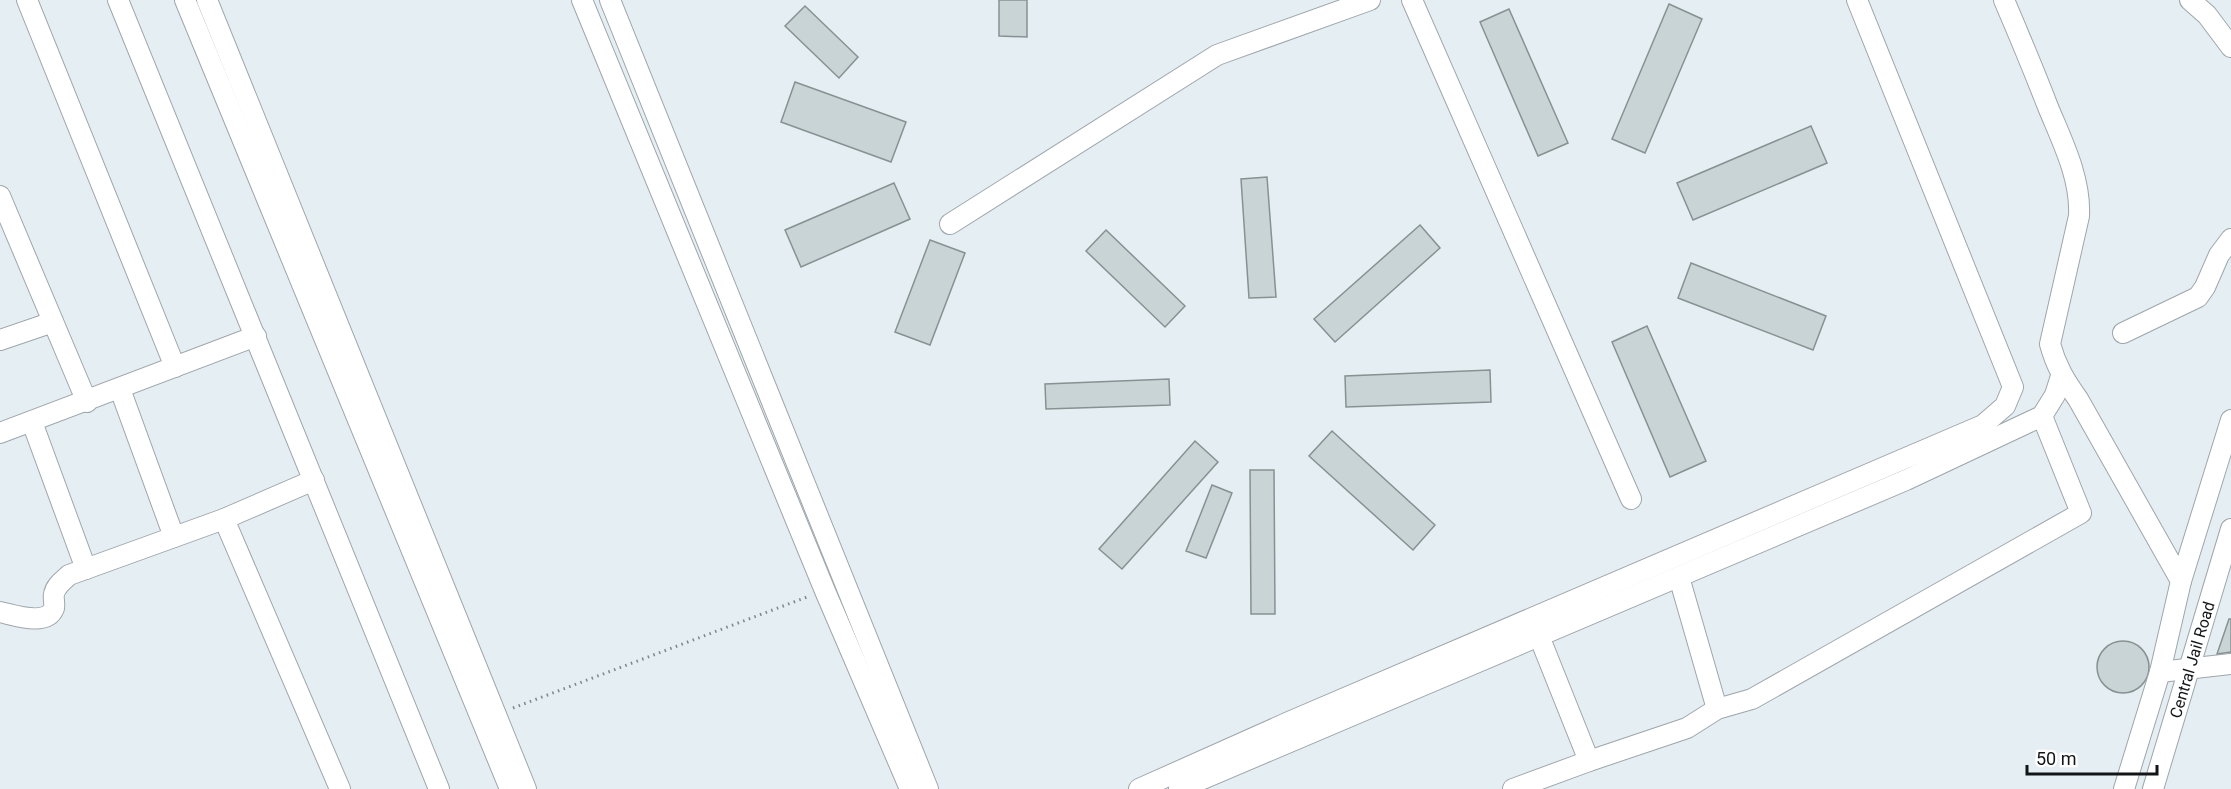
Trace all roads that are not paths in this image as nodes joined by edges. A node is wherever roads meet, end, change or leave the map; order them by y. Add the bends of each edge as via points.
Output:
1 (27, 0) edge
2 (118, 0) edge
3 (185, 0) edge
4 (207, 0) edge
5 (582, 0) edge
6 (610, 0) edge
7 (1370, 0) edge
8 (1412, 0) edge
9 (1857, 0) edge
10 (2004, 0) edge
11 (2190, 0) edge
12 (2231, 47) edge
13 (0, 196) edge
14 (950, 224) dead end
15 (2231, 239) edge
16 (53, 322) junction
17 (2123, 333) dead end
18 (256, 336) junction
19 (0, 340) edge
20 (175, 367) junction
21 (2061, 376) junction
22 (120, 389) junction
23 (87, 402) junction
24 (2042, 416) junction
25 (2231, 420) edge
26 (32, 422) junction
27 (0, 434) edge
28 (314, 480) junction
29 (1631, 499) dead end
30 (224, 519) junction
31 (2231, 529) edge
32 (174, 537) junction
33 (86, 569) junction
34 (1679, 576) junction
35 (2181, 582) junction
36 (0, 612) edge
37 (1539, 636) junction
38 (2231, 664) edge
39 (2190, 669) junction
40 (2160, 672) junction
41 (1717, 709) junction
42 (1589, 761) junction
43 (340, 789) edge
44 (439, 789) edge
45 (510, 789) edge
46 (526, 789) edge
47 (910, 789) edge
48 (928, 789) edge
49 (1139, 789) edge
50 (1179, 789) edge
51 (1513, 789) edge
52 (2124, 789) edge
53 (2153, 789) edge

1 - 20 street
2 - 18 street
3 - 45 street
4 - 46 street
5 - 47 street
6 - 48 street
7 - 14 street via 1217,56
8 - 29 street
9 - 49 street via 2013,387 2005,406 1983,425
10 - 21 street via 2059,134 2080,198 2050,344
11 - 12 street
13 - 16 street
15 - 17 street via 2198,297
16 - 19 street
16 - 23 street
18 - 20 street
18 - 28 street
20 - 22 street
21 - 24 street
21 - 35 street via 2078,399
22 - 23 street
22 - 32 street
23 - 26 street
24 - 34 street via 1906,480
24 - 41 street via 2081,513 1752,699
25 - 35 street
26 - 27 street
26 - 33 street
28 - 30 street
28 - 44 street
30 - 32 street
30 - 43 street
31 - 39 street, Central Jail Road
32 - 33 street
33 - 36 street via 58,584 49,616 37,619
34 - 37 street
34 - 41 street
35 - 40 street
37 - 42 street
37 - 50 street
38 - 39 street
39 - 40 street
39 - 53 street, Central Jail Road
40 - 52 street
41 - 42 street via 1687,728
42 - 51 street

